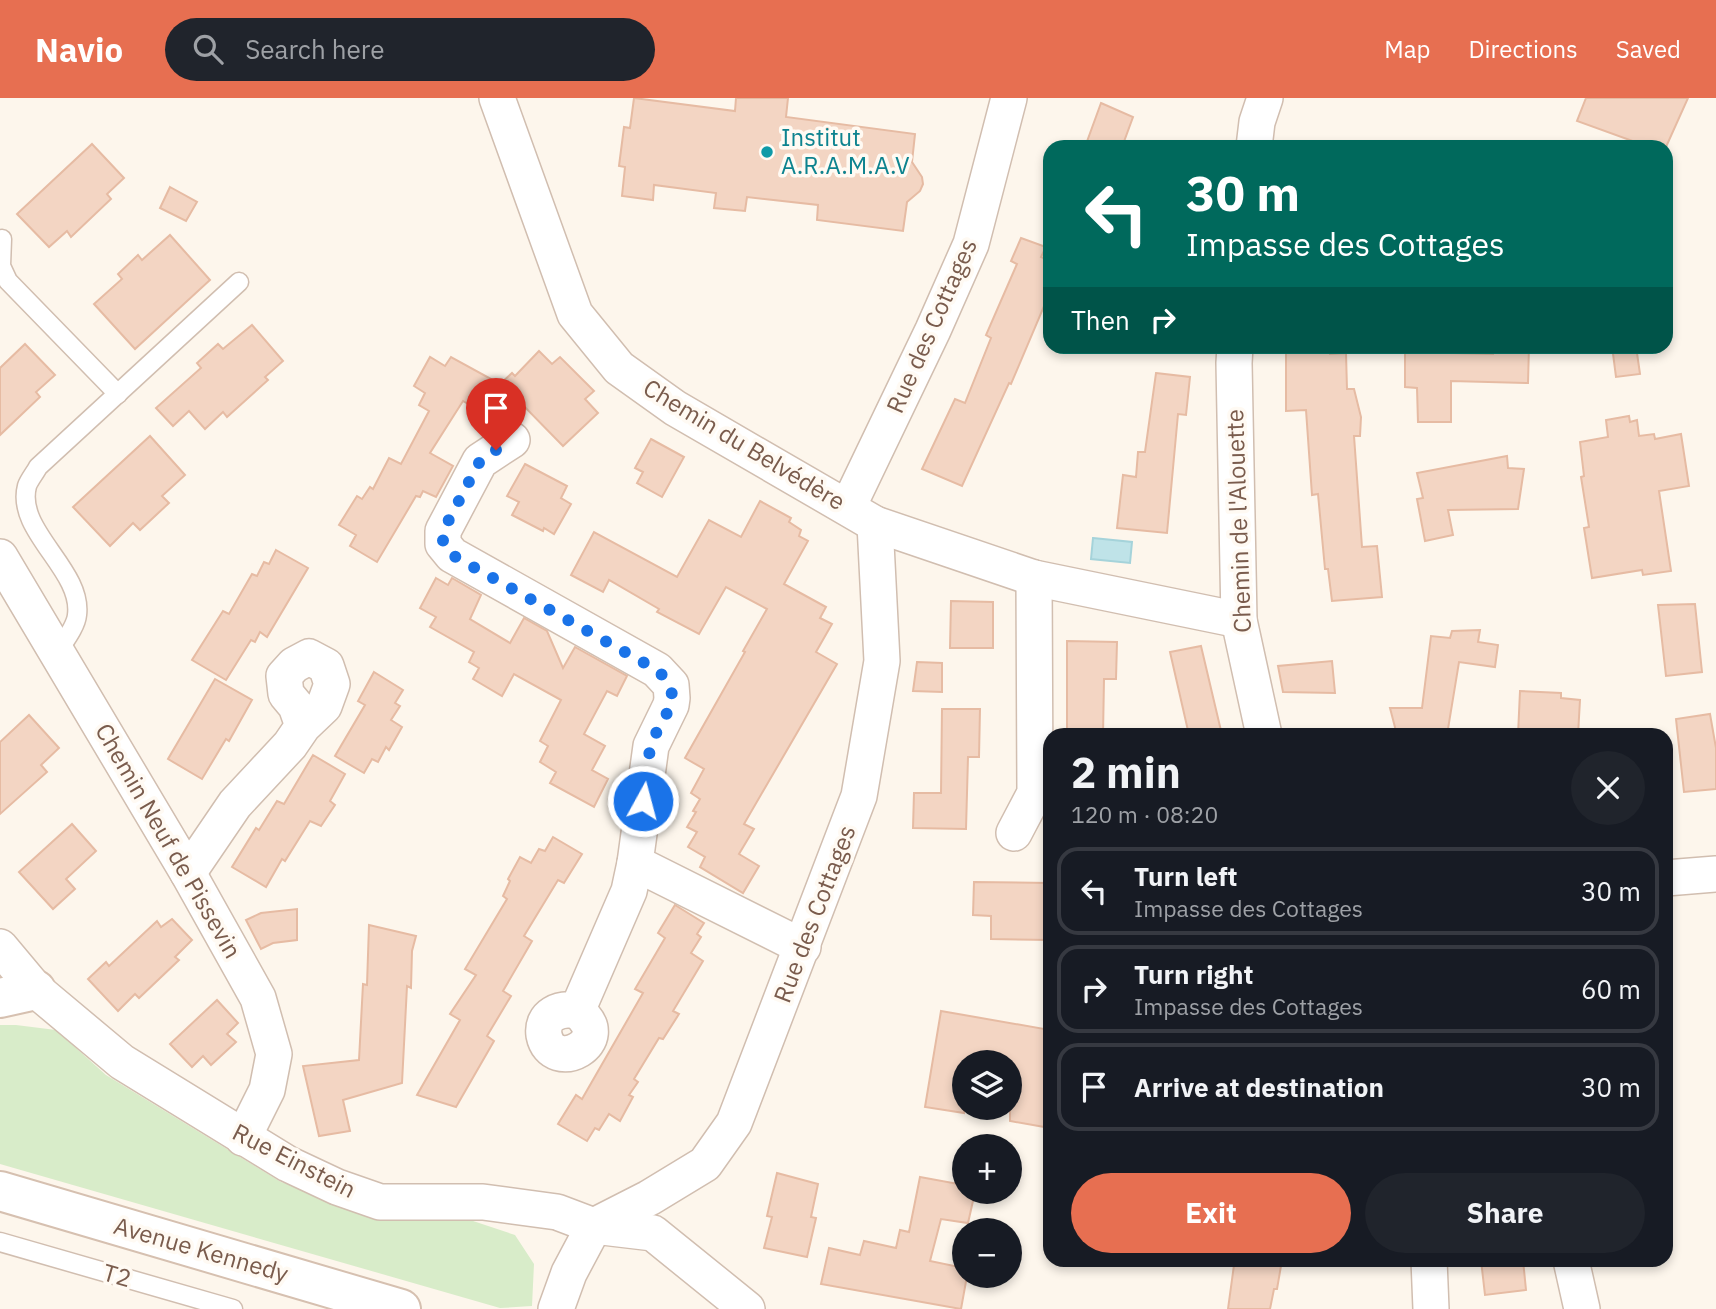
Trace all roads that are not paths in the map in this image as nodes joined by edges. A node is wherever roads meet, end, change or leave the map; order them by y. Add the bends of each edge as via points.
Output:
1 (497, 98) edge
2 (1009, 98) edge
3 (1265, 98) edge
4 (1255, 140) edge
5 (2, 239) edge
6 (239, 282) dead end
7 (1235, 354) edge
8 (118, 394) junction
9 (512, 440) dead end
10 (861, 515) junction
11 (0, 557) edge
12 (1034, 578) junction
13 (1239, 620) junction
14 (57, 653) junction
15 (303, 726) dead end
16 (1262, 728) edge
17 (1014, 833) dead end
18 (635, 863) junction
19 (188, 873) junction
20 (1716, 874) edge
21 (1673, 877) edge
22 (0, 947) edge
23 (803, 947) junction
24 (18, 994) edge
25 (577, 1010) dead end
26 (243, 1138) junction
27 (0, 1191) edge
28 (594, 1226) junction
29 (0, 1242) edge
30 (1429, 1267) edge
31 (1573, 1267) edge
32 (233, 1309) edge
33 (401, 1309) edge
34 (556, 1309) edge
35 (747, 1309) edge
36 (1431, 1309) edge
37 (1582, 1309) edge

1 - 10 street, Chemin du Belvédère via 575,314 619,368 675,408
2 - 10 street, Rue des Cottages via 971,244
3 - 4 street
5 - 8 lane via 1,266 8,281
6 - 8 lane
7 - 13 street, Chemin de l'Alouette
8 - 14 lane via 38,467 27,487 28,513 75,597 78,616
9 - 18 street via 480,461 443,531 443,544 452,555 667,679 673,691 671,705 651,746
10 - 12 street, Chemin du Belvédère
10 - 23 street, Rue des Cottages via 882,661 859,796
11 - 14 street, Chemin Neuf de Pissevin
12 - 13 street, Chemin du Belvédère
12 - 17 street via 1035,793
13 - 16 street, Chemin de l'Alouette
14 - 19 street, Chemin Neuf de Pissevin
15 - 19 street via 235,804
18 - 23 street
18 - 25 street via 629,891
19 - 26 street, Chemin Neuf de Pissevin via 258,998 274,1054 267,1090
20 - 21 street
22 - 24 street, Rue Einstein
23 - 28 street, Rue des Cottages via 734,1123 705,1164
24 - 26 street, Rue Einstein
26 - 28 street, Rue Einstein via 337,1187 380,1202 483,1202 557,1212
27 - 33 main road, Avenue Kennedy
28 - 34 street
28 - 35 street, Rue Einstein via 653,1233
29 - 32 lane, T2
30 - 36 street
31 - 37 street

